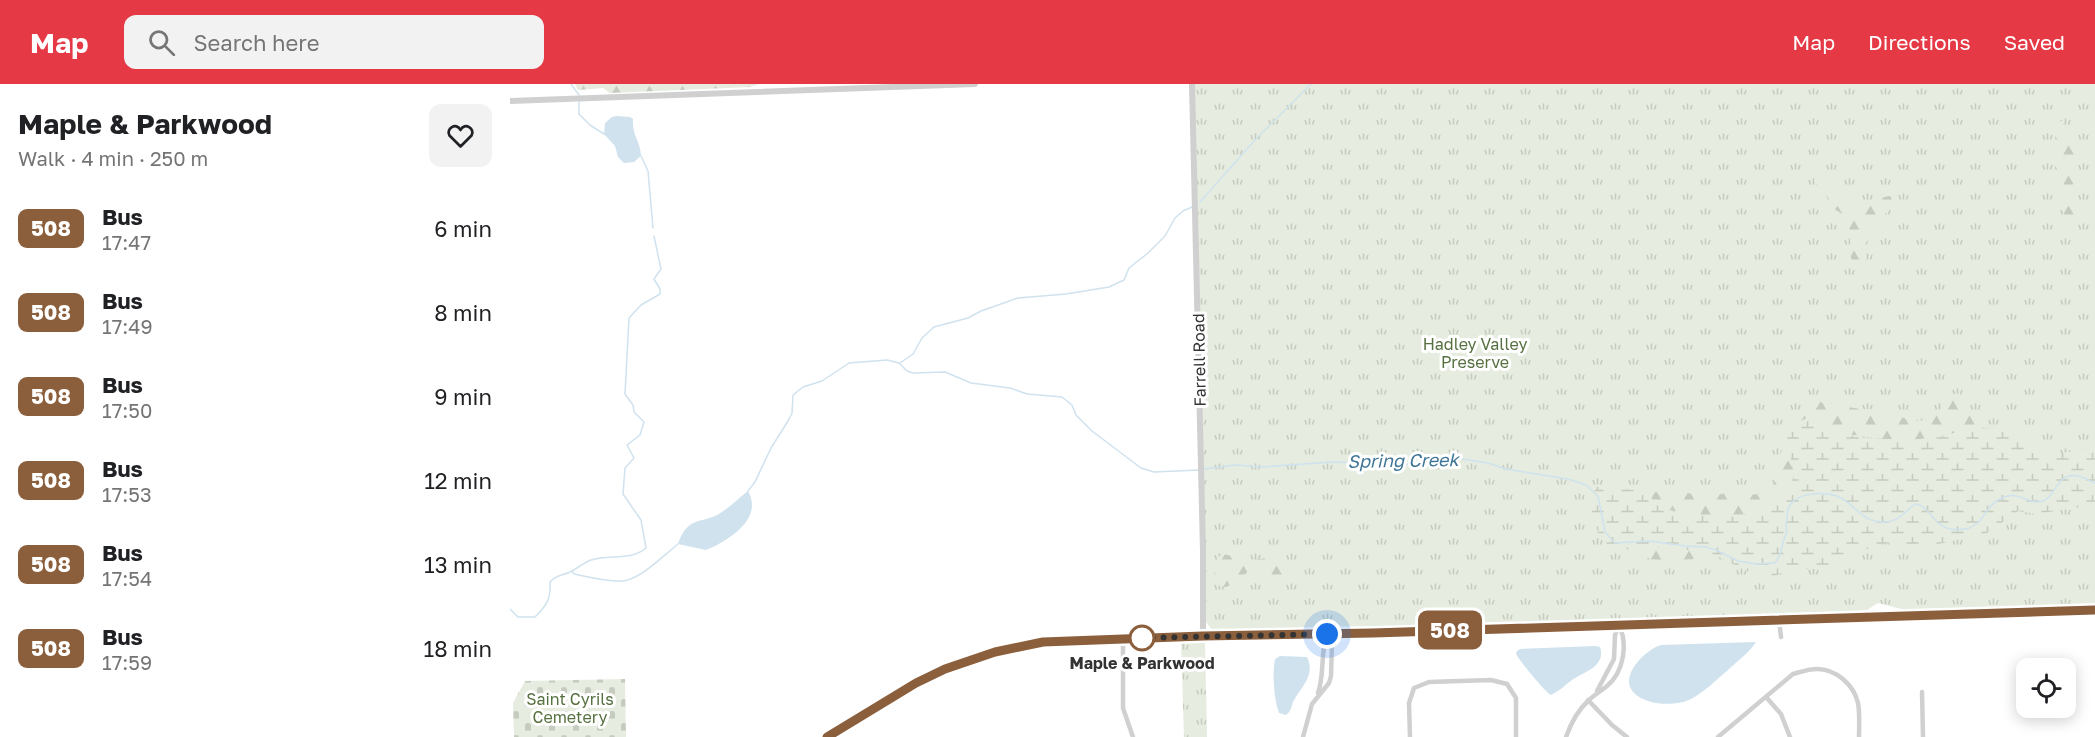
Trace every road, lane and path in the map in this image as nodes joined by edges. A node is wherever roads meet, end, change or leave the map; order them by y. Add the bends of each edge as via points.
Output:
1 (975, 84) edge
2 (1192, 84) edge
3 (510, 101) edge
4 (2095, 610) edge
5 (1779, 620) junction
6 (1619, 625) junction
7 (1327, 634) junction
8 (1203, 636) junction
9 (1781, 637) dead end
10 (1123, 639) junction
11 (1922, 692) dead end
12 (1596, 693) junction
13 (1766, 697) junction
14 (1588, 700) junction
15 (1312, 704) junction
16 (826, 737) edge
17 (1133, 737) edge
18 (1303, 737) edge
19 (1410, 737) edge
20 (1516, 737) edge
21 (1566, 737) edge
22 (1625, 737) edge
23 (1718, 737) edge
24 (1790, 737) edge
25 (1859, 737) edge
26 (1923, 737) edge

1 - 3 street
2 - 8 street, Farrell Road
4 - 5 main road
5 - 6 main road
5 - 9 street
6 - 7 main road
6 - 12 street via 1614,659
6 - 12 street via 1623,634 1621,664 1608,686
7 - 8 main road
7 - 15 street via 1319,690
7 - 15 street via 1332,644 1332,672 1329,683
8 - 10 main road
10 - 16 main road via 1043,642 969,660 916,683
10 - 17 street via 1123,708
11 - 26 street
12 - 14 street
13 - 23 street
13 - 24 street via 1781,714
13 - 25 street via 1793,674 1808,669 1825,670 1845,681 1857,701
14 - 21 street
14 - 22 street
15 - 18 street
19 - 20 street via 1409,703 1414,688 1429,682 1491,680 1507,684 1516,698

